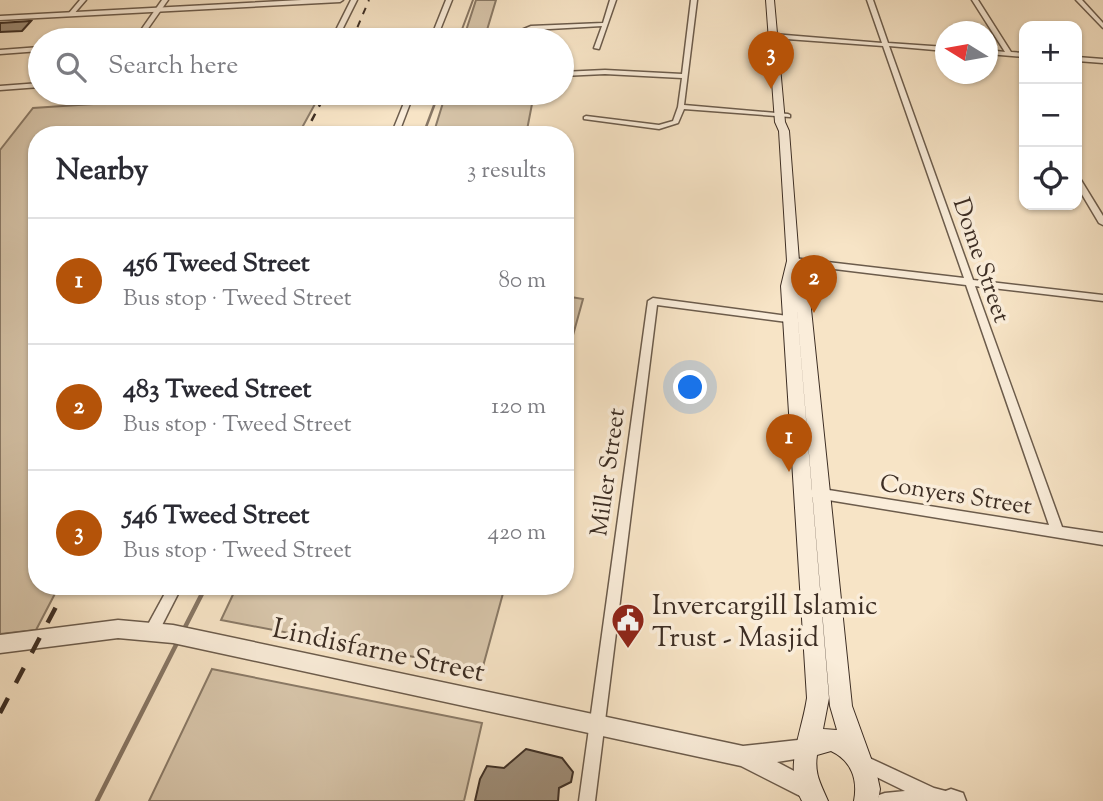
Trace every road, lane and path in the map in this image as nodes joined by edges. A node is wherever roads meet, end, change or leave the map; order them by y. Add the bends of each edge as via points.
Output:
1 (83, 0) edge
2 (165, 0) edge
3 (323, 0) edge
4 (340, 0) edge
5 (354, 0) edge
6 (449, 0) edge
7 (614, 0) edge
8 (694, 0) edge
9 (770, 0) edge
10 (778, 0) edge
11 (870, 0) edge
12 (975, 0) edge
13 (1079, 0) edge
14 (237, 3) edge
15 (158, 10) junction
16 (71, 14) junction
17 (0, 18) edge
18 (605, 23) junction
19 (1103, 26) edge
20 (146, 28) edge
21 (340, 28) edge
22 (438, 28) edge
23 (529, 28) edge
24 (778, 36) junction
25 (886, 44) junction
26 (597, 48) dead end
27 (935, 48) edge
28 (28, 50) edge
29 (0, 52) edge
30 (998, 53) edge
31 (1009, 54) junction
32 (1019, 55) edge
33 (1082, 59) edge
34 (1103, 61) edge
35 (574, 73) edge
36 (684, 76) junction
37 (28, 86) edge
38 (0, 88) edge
39 (406, 105) edge
40 (681, 107) junction
41 (784, 116) junction
42 (586, 118) dead end
43 (398, 126) edge
44 (1082, 188) edge
45 (1103, 223) edge
46 (793, 261) junction
47 (970, 282) junction
48 (1103, 298) edge
49 (797, 320) junction
50 (812, 492) junction
51 (1058, 532) junction
52 (1103, 540) edge
53 (171, 595) edge
54 (152, 630) junction
55 (0, 643) edge
56 (597, 724) junction
57 (807, 749) junction
58 (743, 756) junction
59 (859, 759) junction
60 (812, 796) edge
61 (946, 799) edge
62 (587, 801) edge
63 (866, 801) edge
64 (885, 801) edge

1 - 16 street
2 - 15 street
3 - 4 street
3 - 14 street
5 - 21 street
6 - 22 street
7 - 18 street
8 - 36 street
9 - 24 main road
10 - 24 main road
11 - 25 street, Dome Street
12 - 31 street
13 - 19 street
14 - 15 street
15 - 16 street
15 - 20 street
16 - 17 street
18 - 23 street
18 - 26 street
24 - 25 street
24 - 41 main road
25 - 27 street
25 - 47 street, Dome Street
28 - 29 street
30 - 31 street
31 - 32 street
33 - 34 street
35 - 36 street
36 - 40 street
37 - 38 street
39 - 43 street
40 - 41 street
40 - 42 street via 676,122 666,126
41 - 46 main road
44 - 45 street
46 - 47 street
46 - 49 main road via 801,280
47 - 48 street
47 - 51 street, Dome Street
49 - 50 main road
49 - 56 street, Miller Street via 653,301
50 - 51 street, Conyers Street
50 - 57 main road via 818,698
50 - 59 main road via 841,706
51 - 52 street, Conyers Street
53 - 54 street
54 - 55 street, Lindisfarne Street via 89,631
54 - 56 street, Lindisfarne Street
56 - 58 street, Lindisfarne Street
56 - 62 street, Miller Street
57 - 58 street, Lindisfarne Street
57 - 59 main road via 816,741 833,740
57 - 60 main road via 802,767
58 - 60 street, Lindisfarne Street
59 - 61 street
59 - 63 main road via 868,782
61 - 64 street

